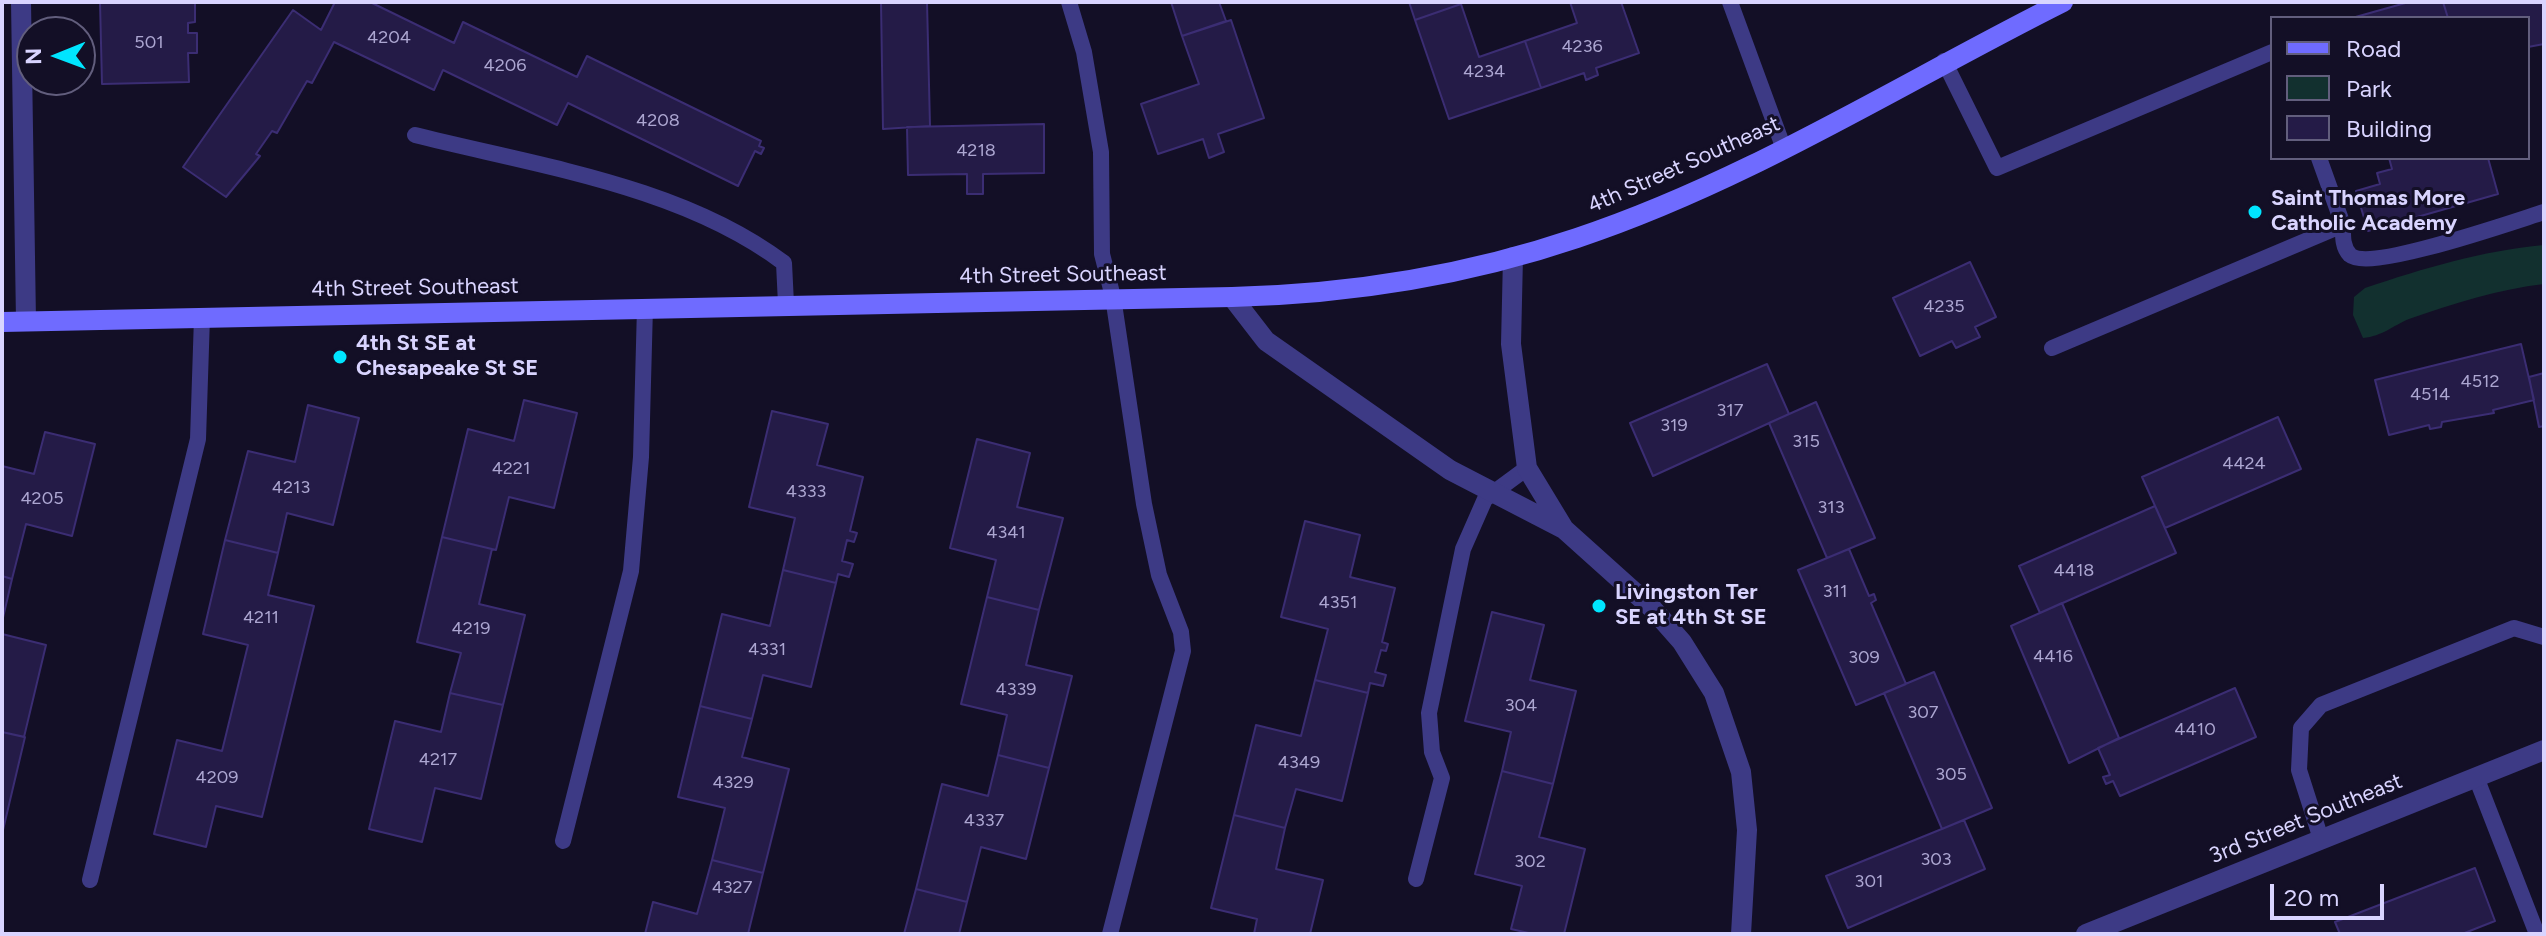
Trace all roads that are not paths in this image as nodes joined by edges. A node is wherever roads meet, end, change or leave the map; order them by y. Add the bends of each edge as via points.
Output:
1 (21, 2) edge
2 (1069, 2) edge
3 (1730, 2) edge
4 (2063, 2) edge
5 (2270, 53) edge
6 (1944, 61) junction
7 (415, 135) dead end
8 (1784, 149) junction
9 (2320, 160) edge
10 (2544, 212) edge
11 (2343, 225) junction
12 (1513, 257) junction
13 (1113, 297) junction
14 (1232, 297) junction
15 (786, 304) junction
16 (645, 307) junction
17 (202, 317) junction
18 (26, 321) junction
19 (2, 322) edge
20 (2052, 348) dead end
21 (1527, 468) junction
22 (1491, 493) junction
23 (1564, 529) junction
24 (2544, 637) edge
25 (2544, 750) edge
26 (2476, 777) junction
27 (2321, 839) junction
28 (563, 841) dead end
29 (1416, 879) dead end
30 (90, 880) dead end
31 (1110, 934) edge
32 (1741, 934) edge
33 (2086, 934) edge
34 (2537, 934) edge

1 - 18 street
2 - 13 lane via 1084,52 1101,152 1102,254
3 - 8 lane
4 - 6 street, 4th Street Southeast
5 - 6 lane via 1997,168
6 - 8 street, 4th Street Southeast
7 - 15 lane via 703,213 748,235 784,263
8 - 12 street, 4th Street Southeast via 1668,203
9 - 11 lane
10 - 11 lane via 2426,248 2366,260 2351,256 2344,245
11 - 20 lane
12 - 14 street, 4th Street Southeast via 1381,287
12 - 21 street via 1511,344
13 - 14 street, 4th Street Southeast
13 - 15 street, 4th Street Southeast
13 - 31 lane via 1144,504 1183,651
14 - 22 street via 1266,341
15 - 16 street, 4th Street Southeast
16 - 17 street, 4th Street Southeast
16 - 28 lane via 631,571
17 - 18 street, 4th Street Southeast
17 - 30 lane via 198,439
18 - 19 street, 4th Street Southeast
21 - 22 lane
21 - 23 street
22 - 23 street
22 - 29 lane via 1475,516 1463,549 1429,713 1432,752 1442,778
23 - 32 street via 1662,618 1714,693 1736,750 1745,794
24 - 27 lane via 2514,628 2321,705 2301,728 2299,770
25 - 26 street, 3rd Street Southeast
26 - 27 street, 3rd Street Southeast
26 - 34 lane
27 - 33 street, 3rd Street Southeast

